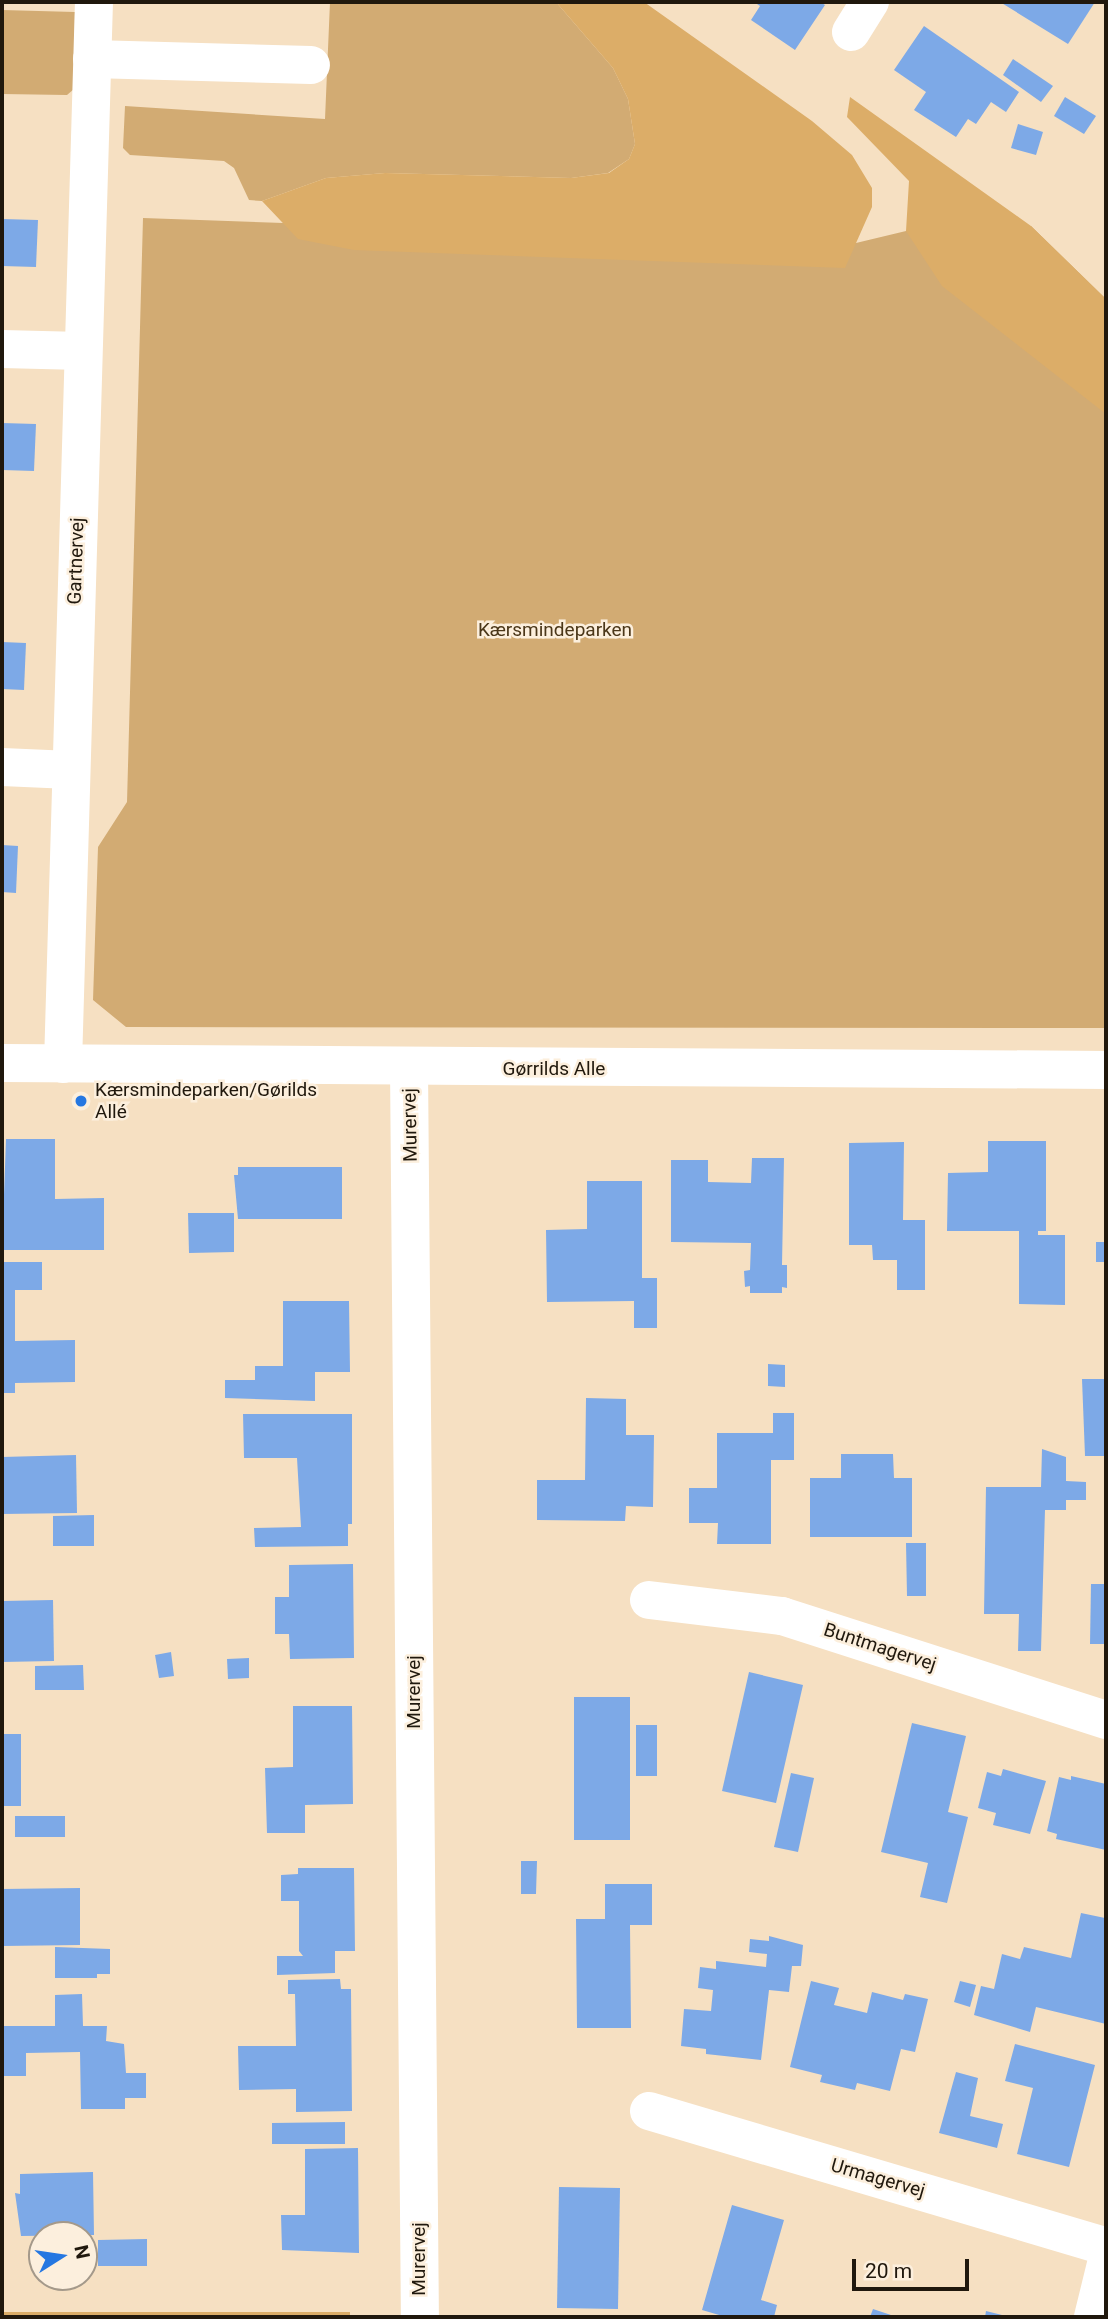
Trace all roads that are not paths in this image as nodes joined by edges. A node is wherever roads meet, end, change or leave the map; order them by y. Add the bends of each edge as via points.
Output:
1 (94, 2) edge
2 (92, 59) junction
3 (311, 65) dead end
4 (2, 349) edge
5 (82, 351) junction
6 (2, 767) edge
7 (71, 770) junction
8 (2, 1063) edge
9 (63, 1064) junction
10 (409, 1067) junction
11 (1106, 1070) edge
12 (649, 1600) dead end
13 (1106, 1720) edge
14 (649, 2111) dead end
15 (1106, 2246) edge
16 (1106, 2263) edge
17 (419, 2317) edge
18 (1093, 2317) edge

1 - 2 street, Gartnervej
2 - 3 street
2 - 5 street, Gartnervej
4 - 5 street
5 - 7 street, Gartnervej
6 - 7 street
7 - 9 street, Gartnervej
8 - 9 street, Gørrilds Alle
9 - 10 street, Gørrilds Alle
10 - 11 street, Gørrilds Alle
10 - 17 street, Murervej
12 - 13 street, Buntmagervej via 782,1616
14 - 15 street, Urmagervej
16 - 18 street

